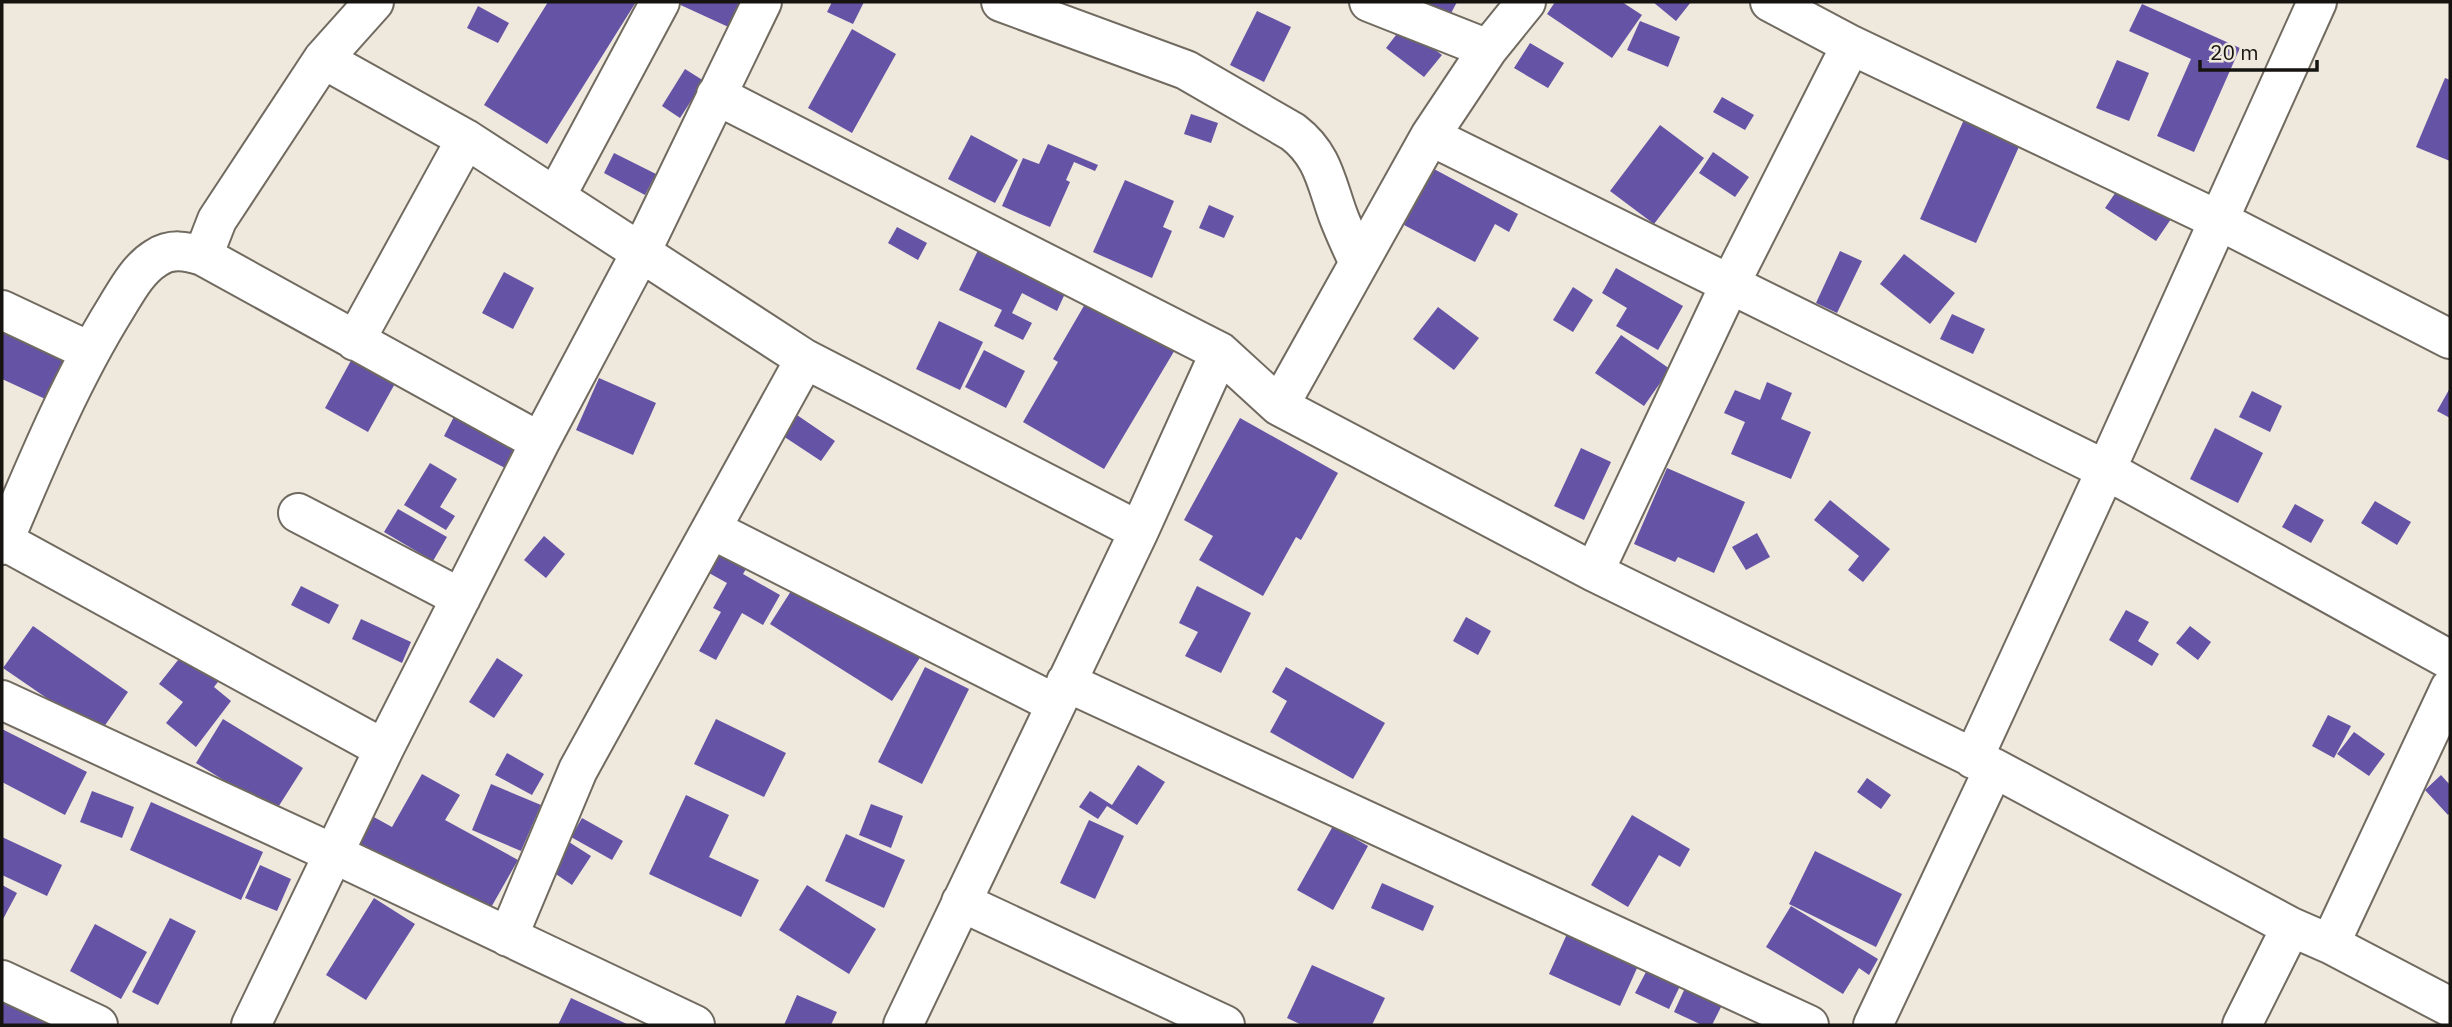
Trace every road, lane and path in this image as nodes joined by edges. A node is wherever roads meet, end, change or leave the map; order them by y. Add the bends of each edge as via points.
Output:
1 (374, 2) edge
2 (660, 2) edge
3 (762, 2) edge
4 (1001, 2) edge
5 (1369, 2) edge
6 (1526, 2) edge
7 (1770, 2) edge
8 (2317, 2) edge
9 (1059, 11) edge
10 (1851, 45) junction
11 (1489, 49) junction
12 (323, 59) junction
13 (716, 95) junction
14 (1430, 136) junction
15 (466, 139) junction
16 (556, 196) junction
17 (2218, 220) junction
18 (641, 252) junction
19 (203, 256) junction
20 (1358, 261) junction
21 (1730, 284) junction
22 (2, 310) edge
23 (2450, 340) edge
24 (355, 341) junction
25 (89, 351) junction
26 (1220, 352) junction
27 (805, 359) junction
28 (1279, 406) junction
29 (540, 442) junction
30 (2106, 470) junction
31 (298, 513) dead end
32 (711, 529) junction
33 (1139, 531) junction
34 (2, 542) edge
35 (1594, 572) junction
36 (461, 598) junction
37 (2450, 660) edge
38 (2450, 688) edge
39 (1061, 693) junction
40 (2, 700) edge
41 (384, 749) junction
42 (1983, 763) junction
43 (332, 853) junction
44 (961, 902) junction
45 (2291, 927) junction
46 (508, 937) junction
47 (2330, 944) junction
48 (2, 980) edge
49 (2450, 1007) edge
50 (98, 1025) edge
51 (251, 1025) edge
52 (695, 1025) edge
53 (903, 1025) edge
54 (1225, 1025) edge
55 (1809, 1025) edge
56 (1873, 1025) edge
57 (2242, 1025) edge

1 - 12 street
2 - 16 street
3 - 13 street
4 - 9 street
5 - 11 street
6 - 11 street
7 - 10 street
8 - 17 street
9 - 20 street via 1186,70 1307,143 1321,165
10 - 17 street
10 - 21 street
11 - 14 street
12 - 15 street
12 - 19 street via 217,220
13 - 18 street
13 - 26 street
14 - 20 street
14 - 21 street
15 - 16 street
15 - 24 street
16 - 18 street
17 - 23 street
17 - 30 street
18 - 27 street
18 - 29 street
19 - 24 street
19 - 25 street via 177,251 158,256 147,265
20 - 28 street
21 - 30 street
21 - 35 street
22 - 25 street
24 - 29 street
25 - 34 street
26 - 28 street
26 - 33 street
27 - 32 street
27 - 33 street
28 - 35 street
29 - 36 street
30 - 37 street
30 - 42 street
31 - 36 street
32 - 39 street
32 - 46 street via 578,770
33 - 39 street
34 - 41 street
35 - 42 street
36 - 41 street
38 - 47 street
39 - 44 street
39 - 55 street
40 - 43 street
41 - 43 street
42 - 45 street
42 - 56 street
43 - 46 street
43 - 51 street
44 - 53 street
44 - 54 street
45 - 47 street
45 - 57 street
46 - 52 street
47 - 49 street
48 - 50 street

